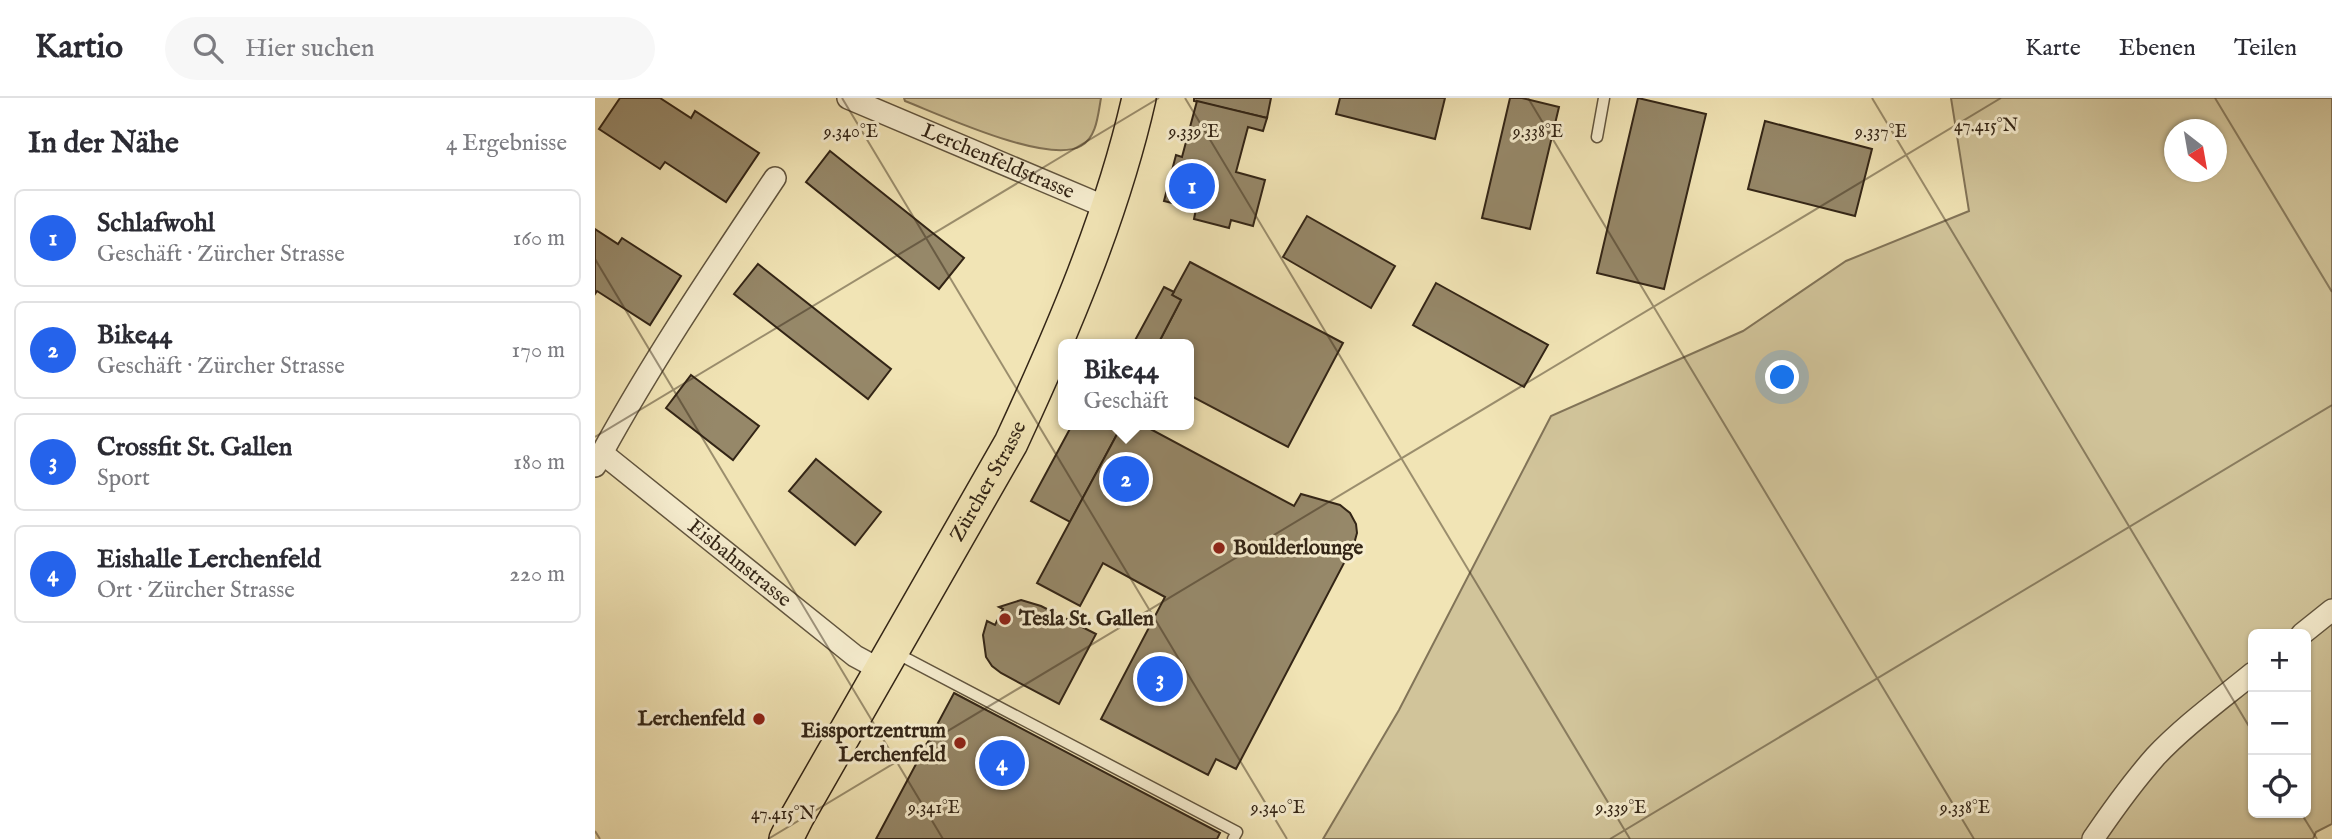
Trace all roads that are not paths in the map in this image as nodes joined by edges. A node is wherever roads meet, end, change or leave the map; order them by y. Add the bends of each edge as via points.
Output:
1 (848, 98) edge
2 (1139, 98) edge
3 (1604, 98) edge
4 (1597, 137) dead end
5 (775, 178) dead end
6 (1108, 208) junction
7 (599, 459) edge
8 (2332, 610) edge
9 (2308, 629) edge
10 (886, 660) junction
11 (2248, 677) edge
12 (786, 839) edge
13 (1233, 839) edge
14 (2093, 839) edge

1 - 6 street, Lerchenfeldstrasse
2 - 6 main road, Zürcher Strasse
3 - 4 lane
5 - 7 street, Eisbahnstrasse via 653,365
6 - 10 main road, Zürcher Strasse via 1011,443
7 - 10 street, Eisbahnstrasse via 855,656
8 - 9 street
10 - 12 main road, Zürcher Strasse
10 - 13 lane via 1237,832
11 - 14 street via 2156,756

